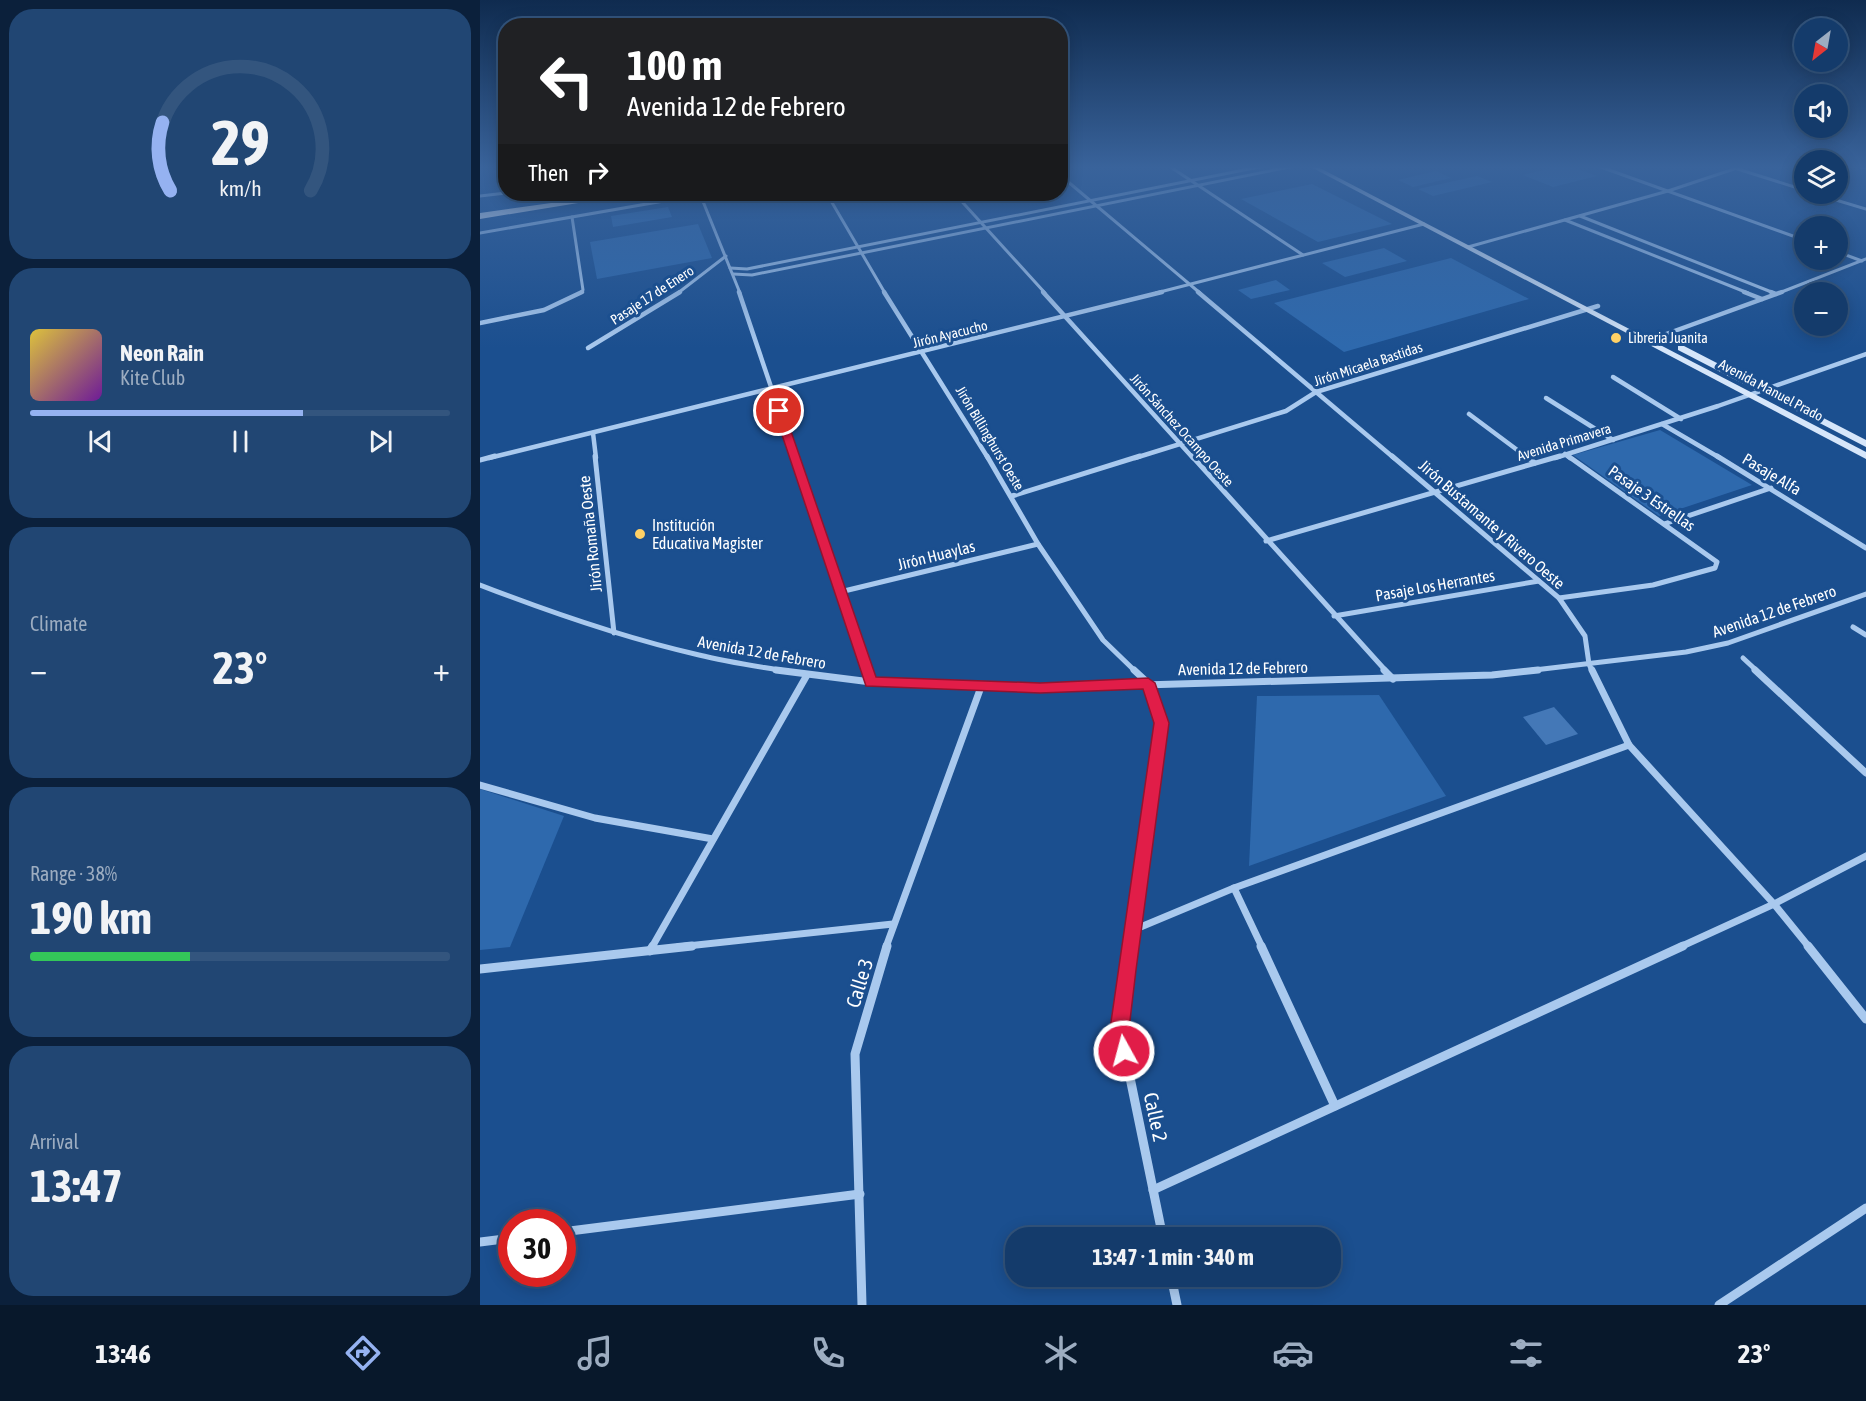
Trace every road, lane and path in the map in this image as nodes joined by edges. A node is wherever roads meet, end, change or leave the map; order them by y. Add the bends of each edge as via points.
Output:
1 (515, 227) edge
2 (573, 227) edge
3 (715, 227) edge
4 (846, 227) edge
5 (956, 227) edge
6 (990, 227) edge
7 (1120, 227) edge
8 (1261, 227) edge
9 (1413, 227) edge
10 (1430, 227) edge
11 (1446, 227) edge
12 (1538, 227) edge
13 (1584, 227) edge
14 (1608, 227) edge
15 (1768, 227) edge
16 (985, 228) junction
17 (480, 233) edge
18 (1794, 236) edge
19 (1479, 244) junction
20 (858, 247) junction
21 (1468, 247) junction
22 (860, 253) junction
23 (1303, 255) junction
24 (1848, 255) edge
25 (726, 256) junction
26 (1865, 260) edge
27 (732, 271) junction
28 (1187, 284) junction
29 (1777, 294) junction
30 (1762, 300) junction
31 (1598, 306) junction
32 (1587, 309) junction
33 (1065, 317) junction
34 (480, 323) edge
35 (1658, 337) junction
36 (588, 348) dead end
37 (923, 352) junction
38 (1866, 354) edge
39 (1613, 377) dead end
40 (772, 388) junction
41 (1316, 392) junction
42 (1765, 392) junction
43 (1754, 396) junction
44 (1546, 398) dead end
45 (1469, 414) dead end
46 (1681, 419) junction
47 (1662, 424) junction
48 (593, 433) junction
49 (1612, 440) junction
50 (1866, 444) edge
51 (1180, 445) junction
52 (1565, 454) junction
53 (1866, 456) edge
54 (480, 459) edge
55 (1534, 463) junction
56 (1771, 488) junction
57 (1435, 493) junction
58 (1011, 496) junction
59 (1664, 524) junction
60 (1266, 541) junction
61 (1038, 544) junction
62 (1866, 548) edge
63 (1539, 581) junction
64 (480, 585) edge
65 (840, 592) junction
66 (1866, 594) edge
67 (1559, 598) junction
68 (1334, 616) junction
69 (1853, 627) dead end
70 (614, 633) junction
71 (1866, 635) edge
72 (1743, 658) dead end
73 (1589, 664) junction
74 (807, 675) junction
75 (1393, 679) junction
76 (871, 682) junction
77 (1148, 683) junction
78 (981, 687) junction
79 (1629, 745) junction
80 (1866, 773) edge
81 (480, 785) edge
82 (713, 839) junction
83 (1866, 856) edge
84 (1234, 888) junction
85 (1774, 904) junction
86 (893, 924) junction
87 (1131, 931) junction
88 (650, 951) junction
89 (480, 969) edge
90 (1866, 1019) edge
91 (1335, 1106) junction
92 (1154, 1190) junction
93 (860, 1194) junction
94 (1866, 1208) edge
95 (1161, 1227) edge
96 (576, 1230) edge
97 (498, 1240) edge
98 (480, 1242) edge
99 (1173, 1287) edge
100 (862, 1305) edge
101 (1177, 1305) edge
102 (1719, 1305) edge

1 - 17 street
2 - 34 street via 583,290 544,310
3 - 25 street
4 - 20 street, Jirón Billinghurst Oeste
5 - 20 street
6 - 16 street
7 - 28 street, Jirón Bustamante y Rivero Oeste
8 - 23 street
9 - 23 street, Jirón Ayacucho
10 - 21 main road, Avenida Manuel Prado
11 - 19 main road, Avenida Manuel Prado
12 - 19 street
13 - 30 street
14 - 29 street
15 - 18 street
16 - 22 street
16 - 33 street, Jirón Sánchez Ocampo Oeste
19 - 21 street
19 - 31 main road, Avenida Manuel Prado
20 - 22 street, Jirón Billinghurst Oeste
20 - 27 street
21 - 32 main road, Avenida Manuel Prado
22 - 27 street via 752,275
22 - 37 street, Jirón Billinghurst Oeste
23 - 28 street, Jirón Ayacucho
24 - 26 street
25 - 27 street
25 - 36 street, Pasaje 17 de Enero via 679,293
26 - 29 street
27 - 40 street
28 - 33 street, Jirón Ayacucho
28 - 41 street, Jirón Bustamante y Rivero Oeste
29 - 30 street
30 - 35 street
31 - 32 street, Jirón Micaela Bastidas
31 - 35 main road, Avenida Manuel Prado
32 - 41 street, Jirón Micaela Bastidas
32 - 43 main road, Avenida Manuel Prado
33 - 37 street, Jirón Ayacucho
33 - 51 street, Jirón Sánchez Ocampo Oeste
35 - 42 main road, Avenida Manuel Prado
37 - 40 street, Jirón Ayacucho
37 - 58 street, Jirón Billinghurst Oeste
38 - 42 street, Avenida Primavera
39 - 46 street
40 - 48 street, Jirón Ayacucho
40 - 65 street
41 - 51 street, Jirón Micaela Bastidas via 1286,411
41 - 57 street, Jirón Bustamante y Rivero Oeste
42 - 43 street, Avenida Primavera
42 - 50 main road, Avenida Manuel Prado
43 - 46 street, Avenida Primavera
43 - 53 main road, Avenida Manuel Prado
44 - 49 street
45 - 55 street
46 - 47 street, Avenida Primavera
47 - 49 street, Avenida Primavera
47 - 56 street, Pasaje Alfa
48 - 54 street, Jirón Ayacucho
48 - 70 street, Jirón Romaña Oeste
49 - 52 street, Avenida Primavera
51 - 58 street, Jirón Micaela Bastidas
51 - 60 street, Jirón Sánchez Ocampo Oeste
52 - 55 street, Avenida Primavera
52 - 59 street, Pasaje 3 Estrellas
55 - 57 street, Avenida Primavera
56 - 59 street
56 - 62 street, Pasaje Alfa
57 - 60 street, Avenida Primavera
57 - 63 street, Jirón Bustamante y Rivero Oeste
58 - 61 street, Jirón Billinghurst Oeste
59 - 67 street, Pasaje 3 Estrellas via 1712,557 1717,562 1715,568 1653,585
60 - 68 street, Jirón Sánchez Ocampo Oeste
61 - 65 street, Jirón Huaylas
61 - 77 street, Jirón Billinghurst Oeste via 1103,640
63 - 67 street, Jirón Bustamante y Rivero Oeste
63 - 68 street, Pasaje Los Herrantes
64 - 70 street, Avenida 12 de Febrero
65 - 76 street
66 - 73 street, Avenida 12 de Febrero via 1728,643
67 - 73 street, Jirón Bustamante y Rivero Oeste via 1585,636
68 - 75 street, Jirón Sánchez Ocampo Oeste
69 - 71 street
70 - 74 street, Avenida 12 de Febrero via 701,656
72 - 80 street
73 - 75 street, Avenida 12 de Febrero via 1492,675
73 - 79 street, Jirón Bustamante y Rivero Oeste
74 - 76 street, Avenida 12 de Febrero
74 - 82 street
75 - 77 street, Avenida 12 de Febrero
76 - 78 street, Avenida 12 de Febrero
77 - 78 street, Avenida 12 de Febrero
77 - 87 street, Calle 2 via 1161,723
78 - 86 street, Calle 3
79 - 84 street
79 - 85 street, Jirón Bustamante y Rivero Oeste
81 - 82 street via 577,815
82 - 88 street
83 - 85 street
84 - 87 street
84 - 91 street
85 - 90 street, Jirón Bustamante y Rivero Oeste
85 - 91 street
86 - 88 street
86 - 93 street, Calle 3 via 855,1054
87 - 92 street, Calle 2 via 1120,1029
88 - 89 street
91 - 92 street
92 - 95 street, Calle 2
93 - 96 street
93 - 100 street, Calle 3
94 - 102 street
97 - 98 street
99 - 101 street

